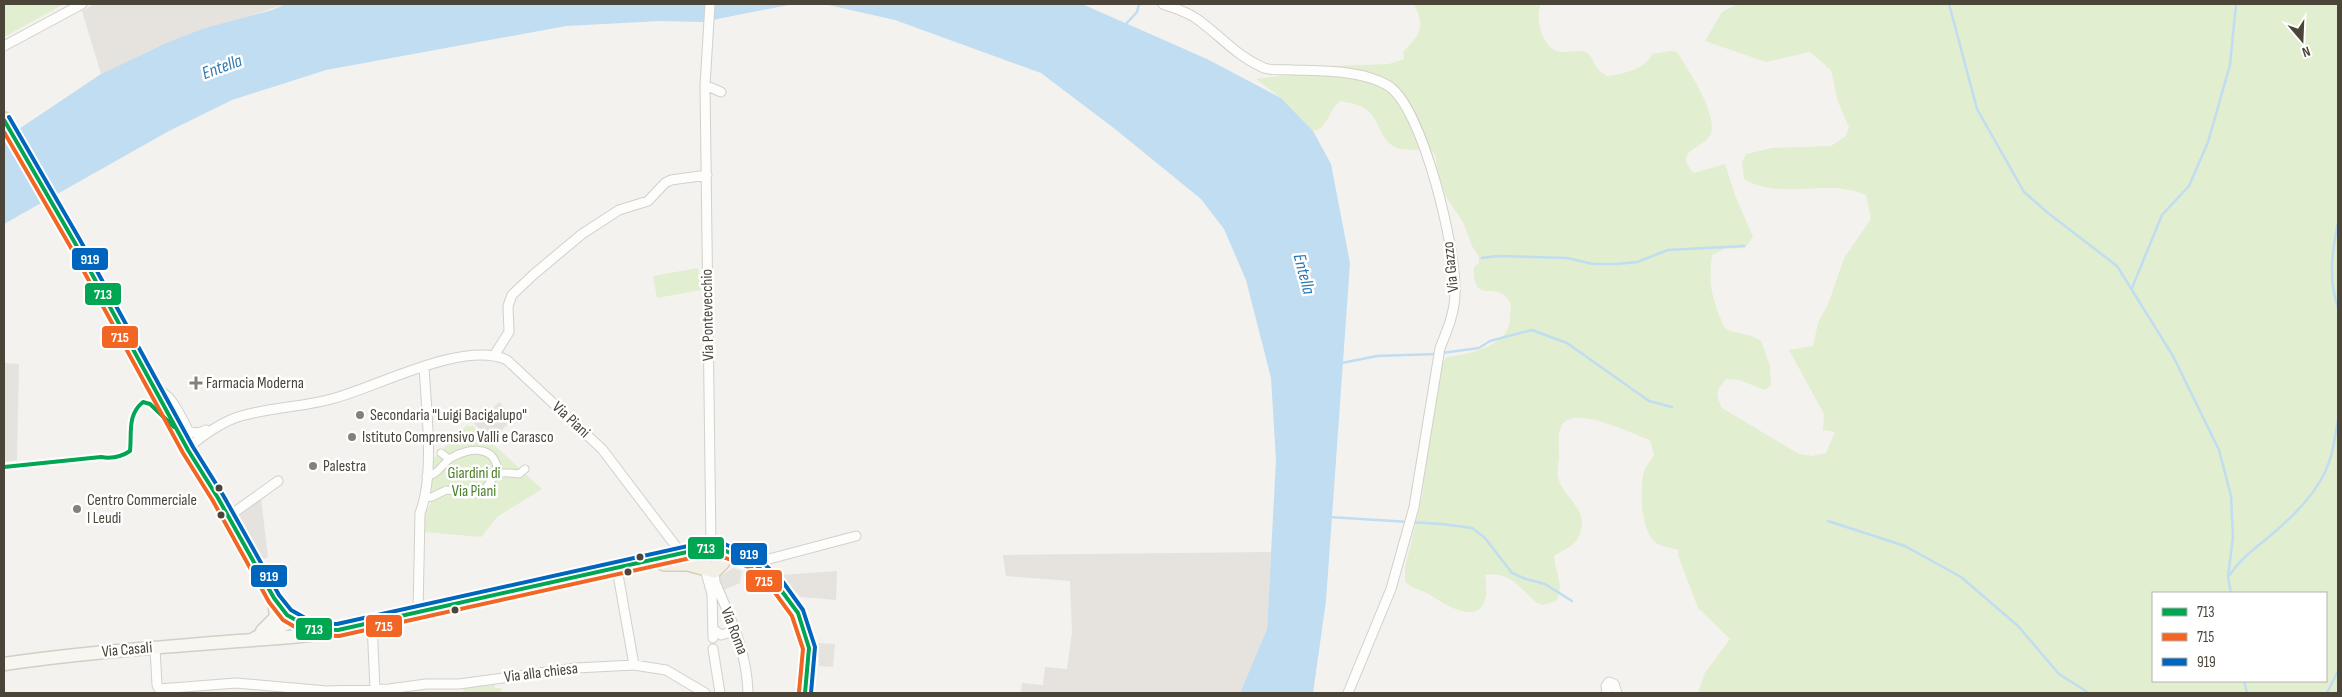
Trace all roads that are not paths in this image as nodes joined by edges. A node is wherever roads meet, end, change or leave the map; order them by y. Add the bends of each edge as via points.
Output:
1 (82, 4) edge
2 (710, 4) edge
3 (1163, 4) edge
4 (4, 46) edge
5 (705, 83) junction
6 (720, 92) dead end
7 (4, 120) edge
8 (707, 175) junction
9 (495, 354) junction
10 (424, 366) junction
11 (153, 388) junction
12 (223, 425) junction
13 (188, 450) junction
14 (441, 453) dead end
15 (449, 459) junction
16 (525, 469) dead end
17 (497, 474) junction
18 (426, 477) junction
19 (278, 480) dead end
20 (425, 498) junction
21 (229, 516) junction
22 (856, 536) dead end
23 (681, 553) junction
24 (711, 559) junction
25 (754, 563) junction
26 (635, 565) junction
27 (616, 569) junction
28 (766, 574) junction
29 (274, 598) junction
30 (418, 613) junction
31 (372, 624) junction
32 (305, 625) junction
33 (734, 627) junction
34 (338, 630) junction
35 (285, 639) junction
36 (250, 640) junction
37 (155, 648) junction
38 (713, 649) dead end
39 (4, 664) edge
40 (634, 665) junction
41 (260, 689) edge
42 (373, 689) junction
43 (705, 693) edge
44 (720, 693) edge
45 (748, 693) edge
46 (805, 693) edge
47 (1348, 693) edge
48 (1607, 693) edge
49 (1617, 693) edge

1 - 4 street
2 - 5 street, Via Pontevecchio
3 - 47 street, Via Gazzo via 1196,18 1227,46 1266,69 1328,71 1388,85 1411,114 1440,196 1455,280 1454,305 1440,348 1414,508 1391,589
5 - 6 street
5 - 8 street, Via Pontevecchio
7 - 11 main road
8 - 9 street via 665,183 648,201 620,210 582,234 533,275 512,295 508,306 509,332
8 - 24 street, Via Pontevecchio
9 - 10 street
9 - 23 street, Via Piani via 507,360 602,449
10 - 12 street via 336,398 241,416
10 - 18 street
11 - 12 street via 164,391 189,432 199,433
11 - 13 main road
12 - 13 street via 193,442
13 - 21 main road
14 - 15 street
15 - 17 street via 470,451 486,452 496,461
15 - 18 street via 437,473
16 - 17 street via 519,474
17 - 20 street via 481,494 446,490
18 - 20 street
19 - 21 street
20 - 30 street via 420,513
21 - 29 main road
22 - 25 street
23 - 24 main road
23 - 26 main road
24 - 25 main road via 743,556
24 - 26 main road
24 - 28 main road via 740,563
24 - 33 street, Via Roma via 715,582
24 - 33 street via 713,634 726,634
25 - 28 main road
26 - 27 main road
27 - 30 main road
27 - 40 street
28 - 46 main road via 787,597 805,630 809,648
29 - 32 main road via 287,615
29 - 36 main road via 276,617
30 - 31 main road
31 - 34 main road
31 - 42 street
32 - 34 main road
32 - 35 main road
32 - 36 main road via 288,623
33 - 45 street, Via Roma via 748,668
34 - 35 main road, Via Casali
35 - 36 main road, Via Casali
36 - 37 main road, Via Casali
37 - 39 main road, Via Casali
37 - 41 street, Via alla chiesa via 159,689 236,683
38 - 44 street
40 - 42 street, Via alla chiesa via 576,668 459,684
40 - 43 street, Via alla chiesa via 666,670
41 - 42 street, Via alla chiesa
48 - 49 street via 1609,682 1614,684

